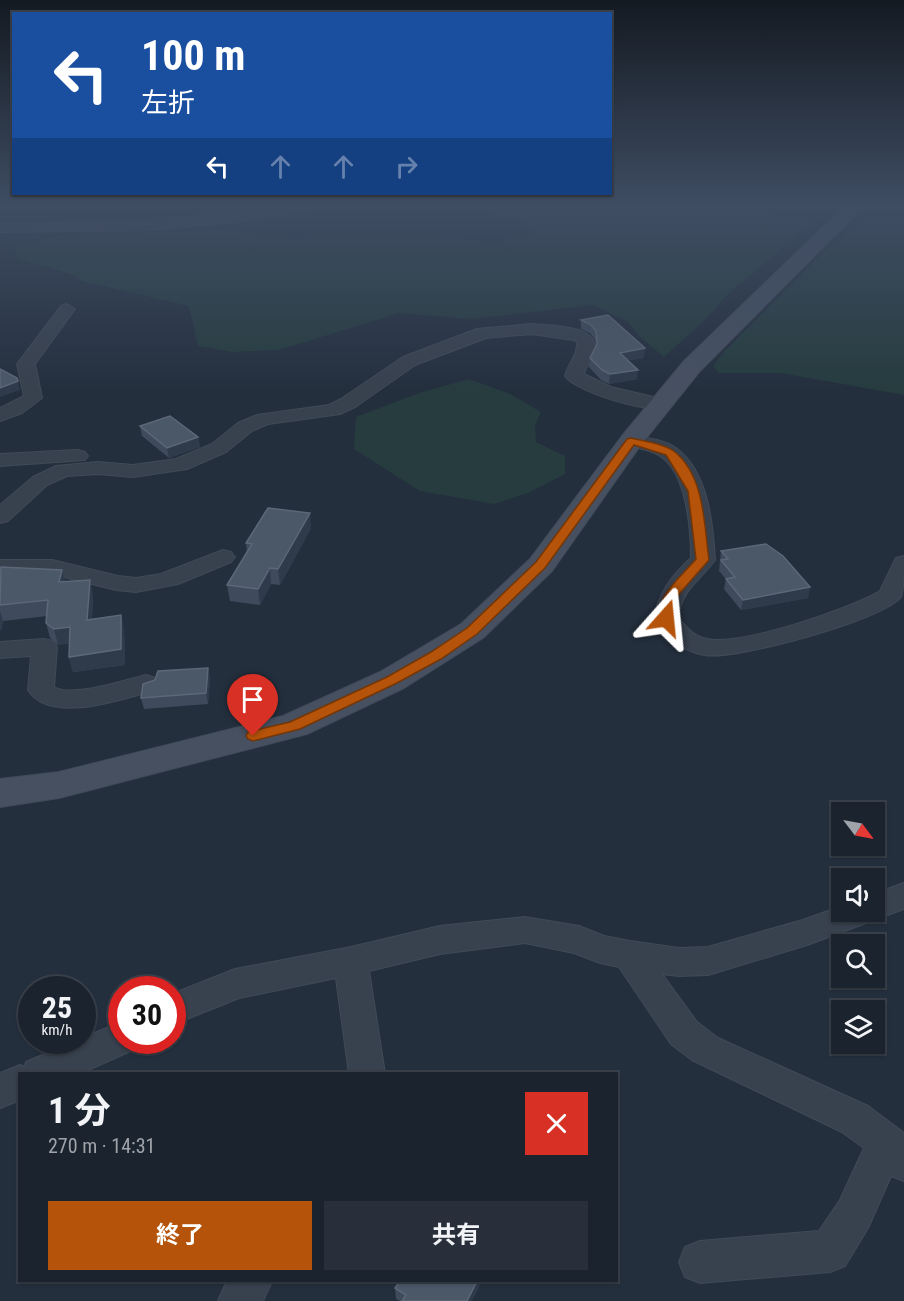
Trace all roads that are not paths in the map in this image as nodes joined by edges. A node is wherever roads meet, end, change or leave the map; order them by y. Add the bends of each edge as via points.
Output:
1 (792, 268) edge
2 (67, 309) dead end
3 (659, 404) junction
4 (0, 415) edge
5 (631, 441) junction
6 (106, 455) dead end
7 (0, 460) edge
8 (0, 516) edge
9 (223, 557) dead end
10 (904, 563) edge
11 (0, 567) edge
12 (0, 650) edge
13 (146, 684) edge
14 (0, 793) edge
15 (904, 896) edge
16 (885, 903) edge
17 (834, 922) edge
18 (630, 955) junction
19 (351, 961) junction
20 (186, 1004) edge
21 (108, 1044) edge
22 (44, 1072) edge
23 (367, 1072) edge
24 (18, 1083) edge
25 (0, 1091) edge
26 (895, 1152) edge
27 (700, 1262) dead end
28 (250, 1282) edge
29 (239, 1301) edge

1 - 3 street
2 - 4 street via 26,364 33,398
3 - 5 street
3 - 8 street via 584,384 574,376 587,350 579,335 531,329 483,333 409,361 333,410 264,419 245,427 219,448 180,465 133,471 63,470 40,481
5 - 10 street via 670,453 694,491 703,560 674,591 667,603 666,618 692,644 715,648 752,641 811,627 876,603 894,590
5 - 14 street via 541,565 472,631 436,656 294,725 58,785
6 - 7 street
9 - 11 street via 167,579 134,586 44,566
12 - 13 street via 44,647 41,690 52,698 81,699
15 - 16 street
17 - 18 street via 708,961 679,962
18 - 19 street via 525,930 440,940
18 - 26 street via 684,1033 705,1049 855,1119
19 - 20 street via 235,984
19 - 23 street
21 - 22 street
24 - 25 street
26 - 27 street via 830,1251
28 - 29 street

